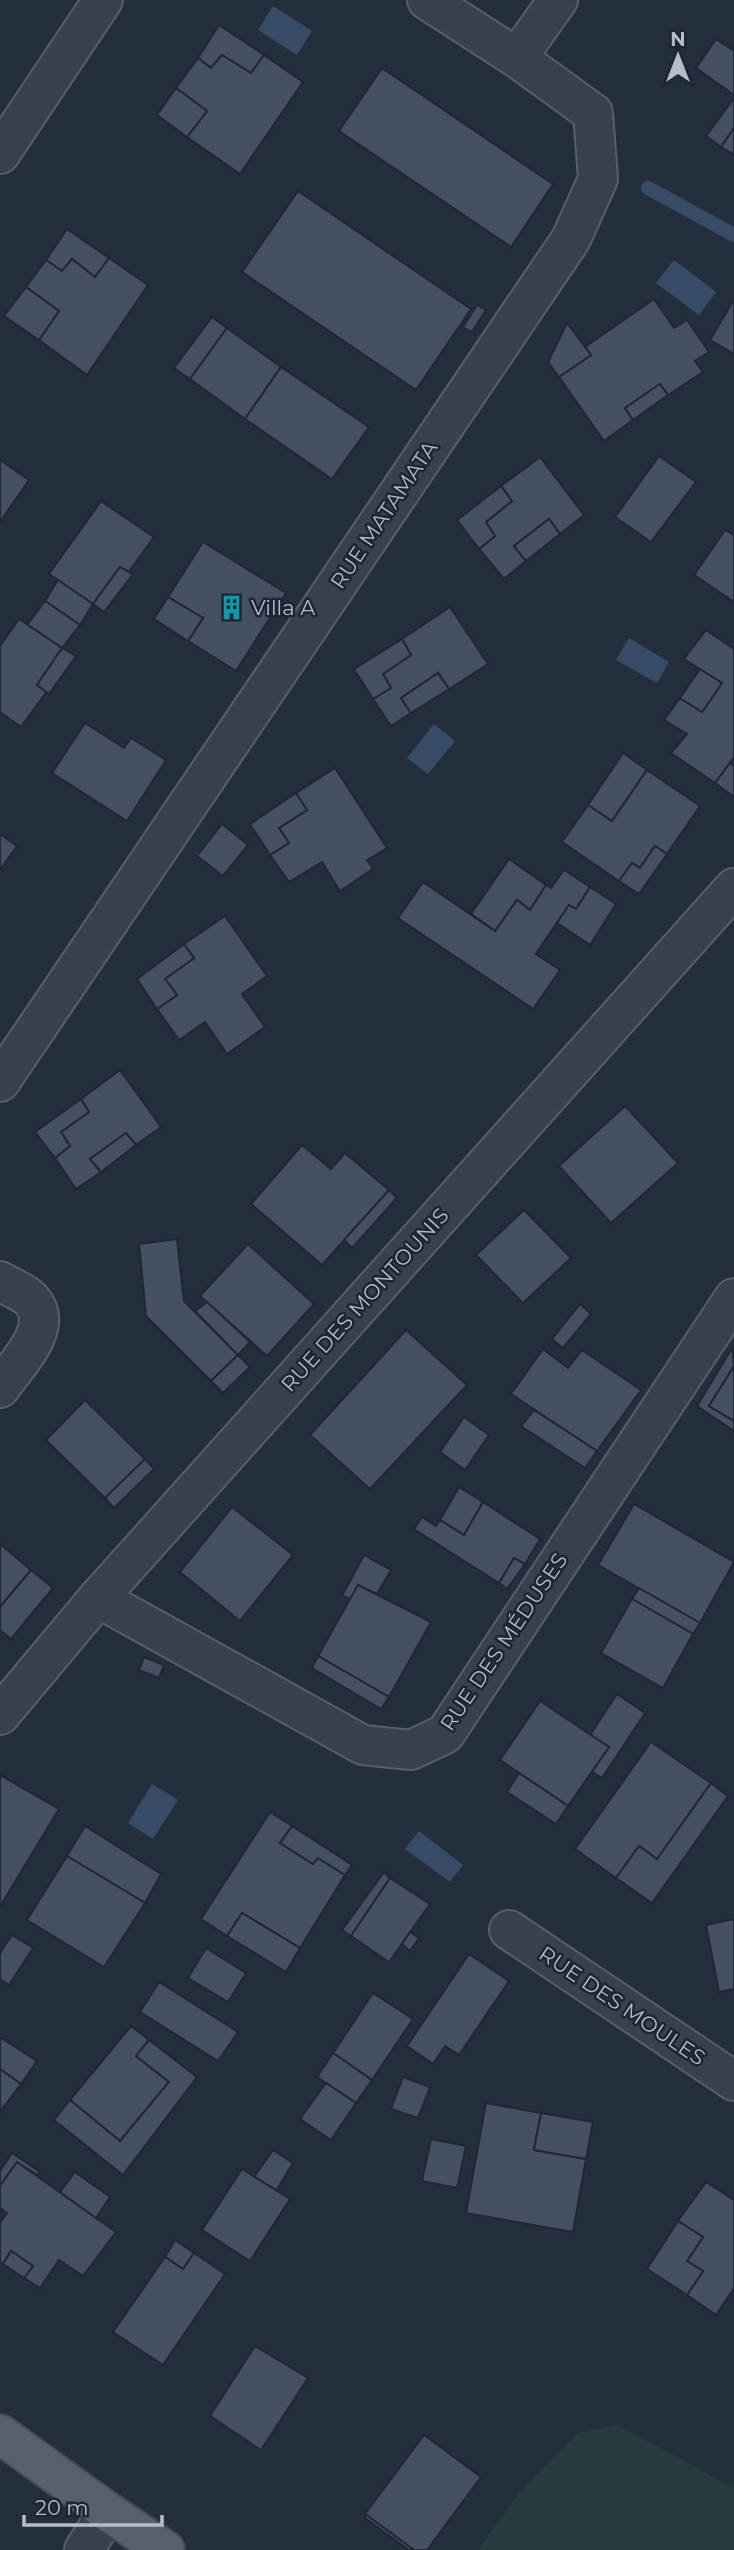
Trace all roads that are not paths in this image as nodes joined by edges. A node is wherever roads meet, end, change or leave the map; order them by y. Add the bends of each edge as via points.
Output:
1 (103, 0) edge
2 (427, 0) edge
3 (558, 0) edge
4 (517, 58) junction
5 (0, 154) edge
6 (734, 888) edge
7 (0, 1082) edge
8 (0, 1281) edge
9 (734, 1298) edge
10 (0, 1388) edge
11 (98, 1598) junction
12 (0, 1714) edge
13 (509, 1930) dead end
14 (734, 2081) edge
15 (0, 2434) edge
16 (108, 2512) junction
17 (84, 2550) edge
18 (165, 2550) edge

1 - 5 street
2 - 4 street, RUE MATAMATA
3 - 4 street
4 - 7 street, RUE MATAMATA via 593,113 598,178 571,239
6 - 11 street, RUE DES MONTOUNIS
8 - 10 street via 32,1300 40,1316 37,1334
9 - 11 street, RUE DES MÉDUSES via 445,1734 411,1750 363,1745
11 - 12 street, RUE DES MONTOUNIS
13 - 14 street, RUE DES MOULES
15 - 16 main road
16 - 17 street
16 - 18 main road

